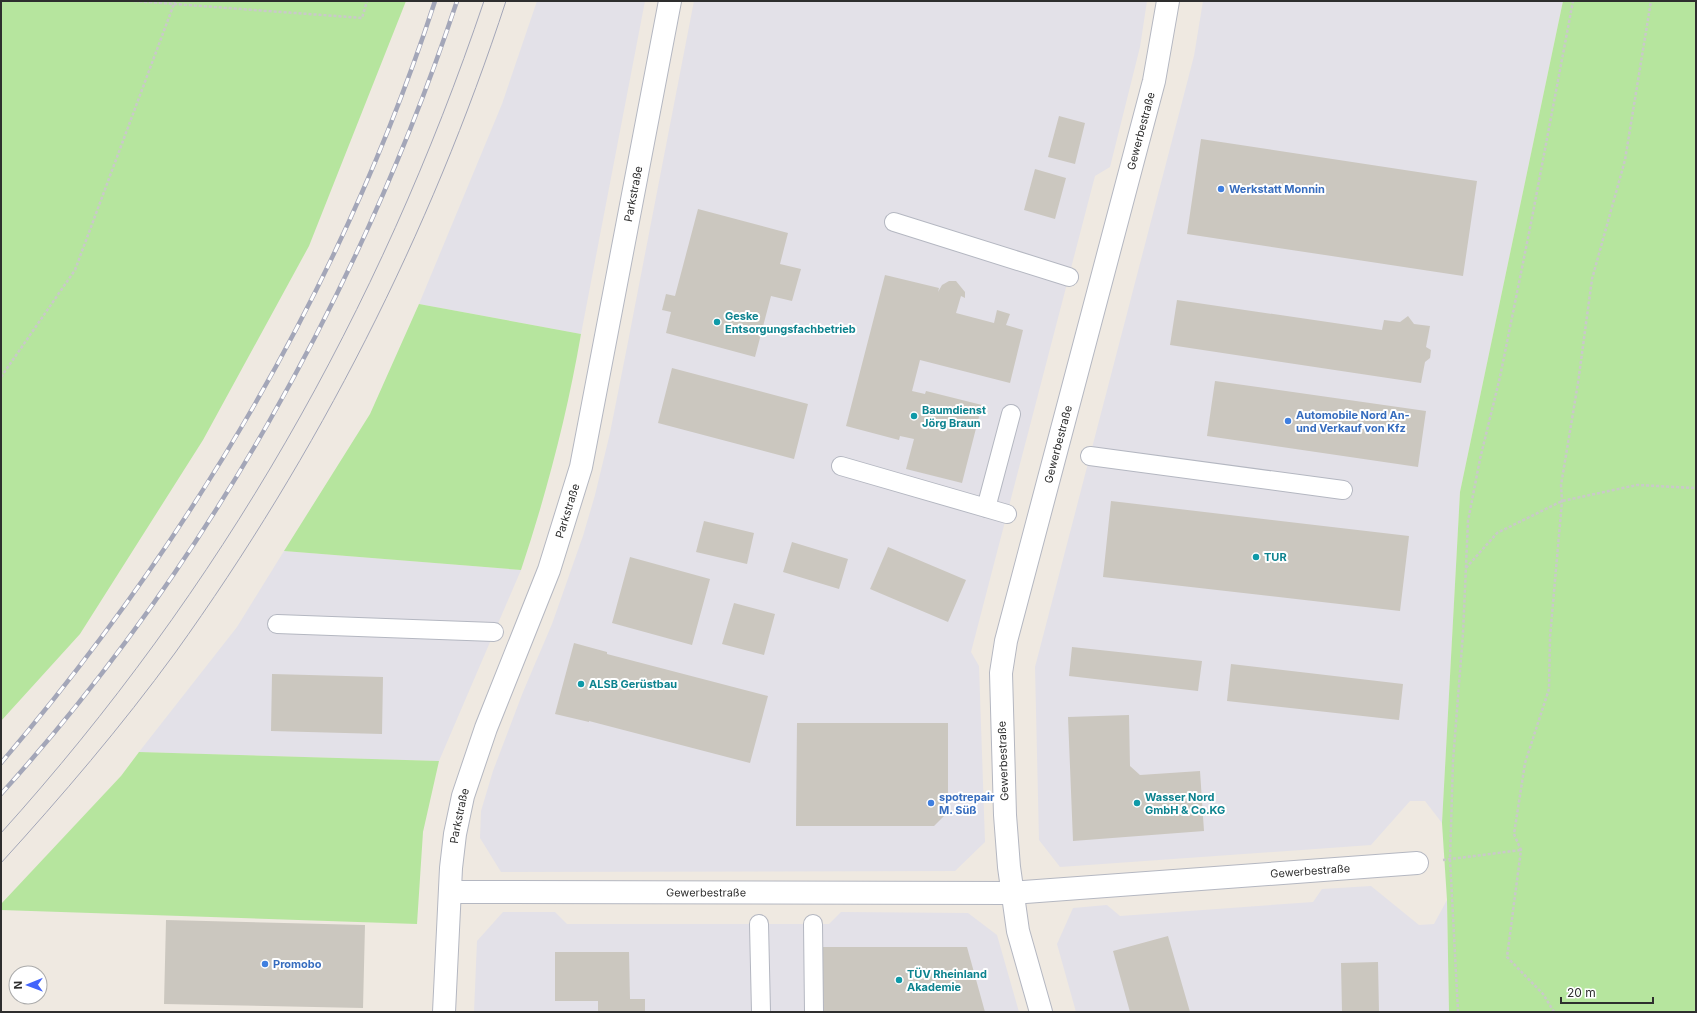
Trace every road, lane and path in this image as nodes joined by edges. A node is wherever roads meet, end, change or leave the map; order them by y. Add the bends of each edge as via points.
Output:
1 (134, 1) edge
2 (367, 1) edge
3 (670, 1) edge
4 (1168, 1) edge
5 (1573, 1) edge
6 (1651, 1) edge
7 (175, 2) edge
8 (894, 222) dead end
9 (1069, 277) dead end
10 (1, 377) edge
11 (1011, 414) dead end
12 (1090, 456) dead end
13 (842, 466) dead end
14 (1696, 488) edge
15 (1343, 490) dead end
16 (1562, 501) junction
17 (986, 508) junction
18 (1007, 514) dead end
19 (1466, 568) junction
20 (277, 624) dead end
21 (494, 632) dead end
22 (1521, 850) junction
23 (1450, 859) junction
24 (1417, 863) joint
25 (450, 892) junction
26 (1011, 893) junction
27 (759, 924) dead end
28 (812, 924) dead end
29 (444, 1012) edge
30 (760, 1012) edge
31 (814, 1012) edge
32 (1041, 1012) edge
33 (1458, 1012) edge
34 (1554, 1012) edge

1 - 7 path
2 - 7 path via 362,18
3 - 25 street, Parkstraße via 581,467 549,570 470,774 455,834
4 - 26 street, Gewerbestraße via 1154,81 1004,649 1001,673 1005,815
5 - 19 path via 1529,234 1468,522
6 - 16 path via 1625,160 1592,279 1561,485
7 - 10 path via 75,270
8 - 9 lane
11 - 17 lane
12 - 15 lane
13 - 17 lane
14 - 16 path via 1637,485
16 - 19 path via 1497,533
16 - 22 path via 1550,631 1549,689 1526,763 1514,834
17 - 18 lane
19 - 23 path via 1453,761
20 - 21 lane
22 - 23 path
22 - 34 path via 1507,957 1543,994
23 - 24 path
23 - 33 path
24 - 26 street, Gewerbestraße
25 - 26 street, Gewerbestraße
25 - 29 street, Parkstraße
26 - 32 street, Gewerbestraße via 1018,930
27 - 30 lane
28 - 31 lane

